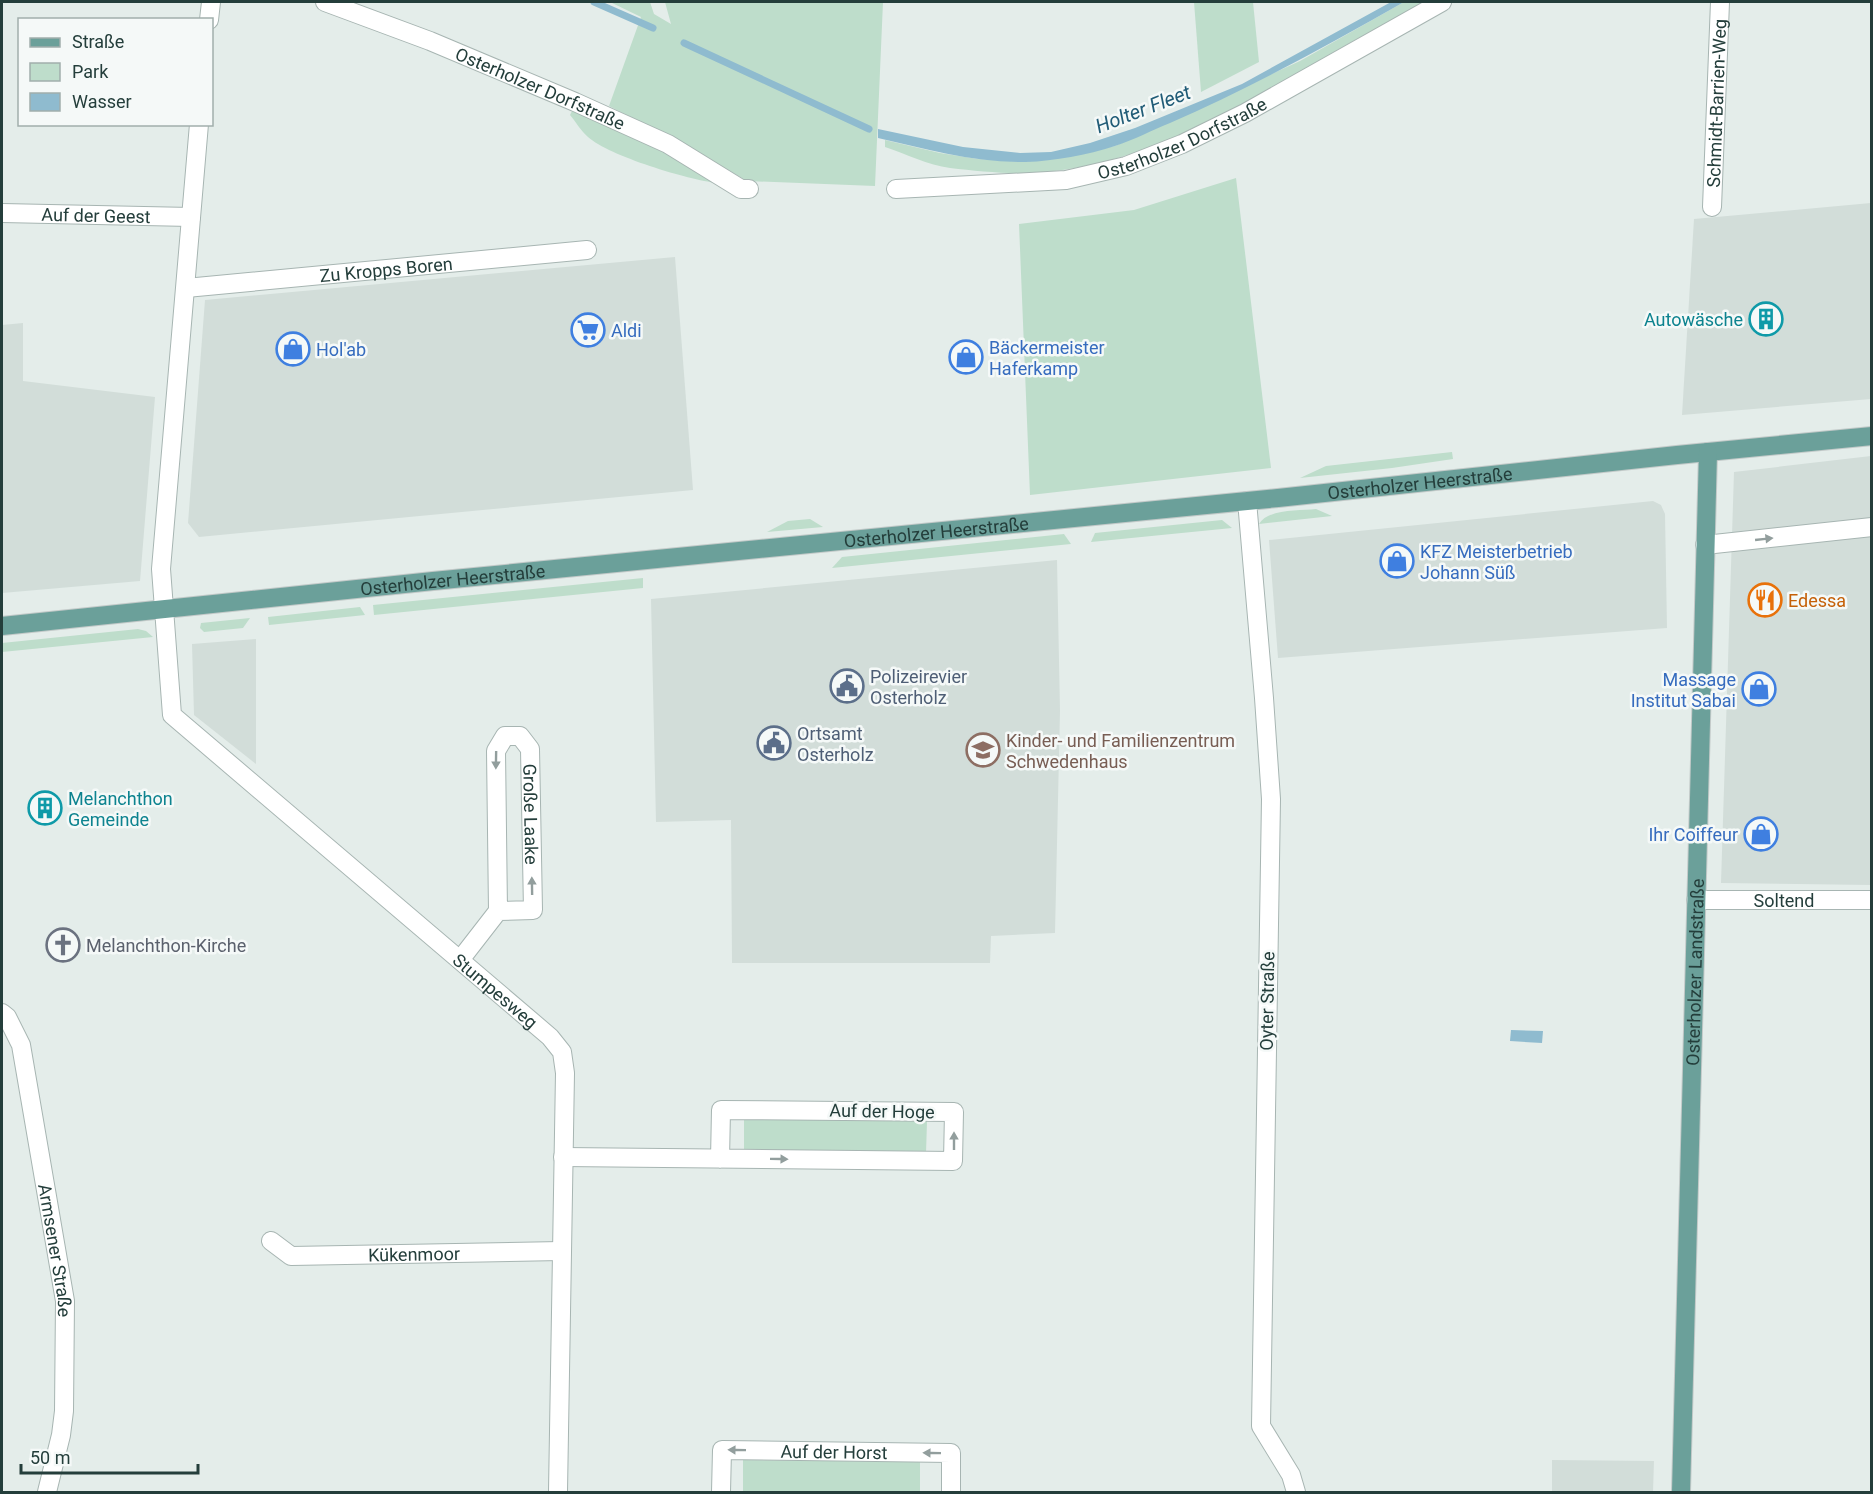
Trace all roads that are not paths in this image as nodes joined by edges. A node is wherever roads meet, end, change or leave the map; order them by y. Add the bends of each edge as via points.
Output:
1 (211, 2) edge
2 (325, 2) edge
3 (1442, 2) edge
4 (1720, 2) edge
5 (209, 18) edge
6 (200, 126) edge
7 (749, 189) dead end
8 (896, 189) dead end
9 (1712, 207) dead end
10 (2, 213) edge
11 (191, 217) junction
12 (587, 250) dead end
13 (186, 288) junction
14 (1872, 436) edge
15 (1708, 452) junction
16 (1247, 501) junction
17 (1872, 527) edge
18 (1705, 545) junction
19 (164, 610) junction
20 (2, 626) edge
21 (1696, 900) junction
22 (1872, 900) edge
23 (498, 911) junction
24 (460, 960) junction
25 (2, 1013) edge
26 (563, 1157) junction
27 (720, 1159) junction
28 (271, 1241) dead end
29 (561, 1251) junction
30 (47, 1492) edge
31 (558, 1492) edge
32 (721, 1492) edge
33 (951, 1492) edge
34 (1296, 1492) edge
35 (1680, 1492) edge

1 - 5 street
2 - 7 street, Osterholzer Dorfstraße via 575,102 668,144 741,189
3 - 8 street, Osterholzer Dorfstraße via 1245,113 1126,166 1066,180
4 - 9 street, Schmidt-Barrien-Weg
6 - 11 street
10 - 11 street, Auf der Geest
11 - 13 street
12 - 13 street, Zu Kropps Boren
13 - 19 street via 161,569
14 - 15 main road, Osterholzer Heerstraße
15 - 16 main road, Osterholzer Heerstraße
15 - 18 main road, Osterholzer Landstraße
16 - 19 main road, Osterholzer Heerstraße
16 - 34 street, Oyter Straße via 1271,799 1261,1426 1291,1475
18 -> 17 street
18 - 21 main road, Osterholzer Landstraße
19 - 20 main road, Osterholzer Heerstraße
19 - 24 street, Stumpesweg via 172,716
21 - 22 street, Soltend
21 - 35 main road, Osterholzer Landstraße
23 -> 23 street, Große Laake via 533,910 530,749 520,736 505,736 496,751
23 - 24 street
24 - 26 street, Stumpesweg via 550,1037 562,1052
25 - 30 street, Armsener Straße via 21,1046 65,1300 64,1412
26 - 27 street, Auf der Hoge
26 - 29 street, Stumpesweg
27 -> 27 street, Auf der Hoge via 953,1161 954,1112 721,1110
28 - 29 street, Kükenmoor via 291,1256
29 - 31 street, Stumpesweg
33 -> 32 street, Auf der Horst via 951,1453 733,1450 722,1450

